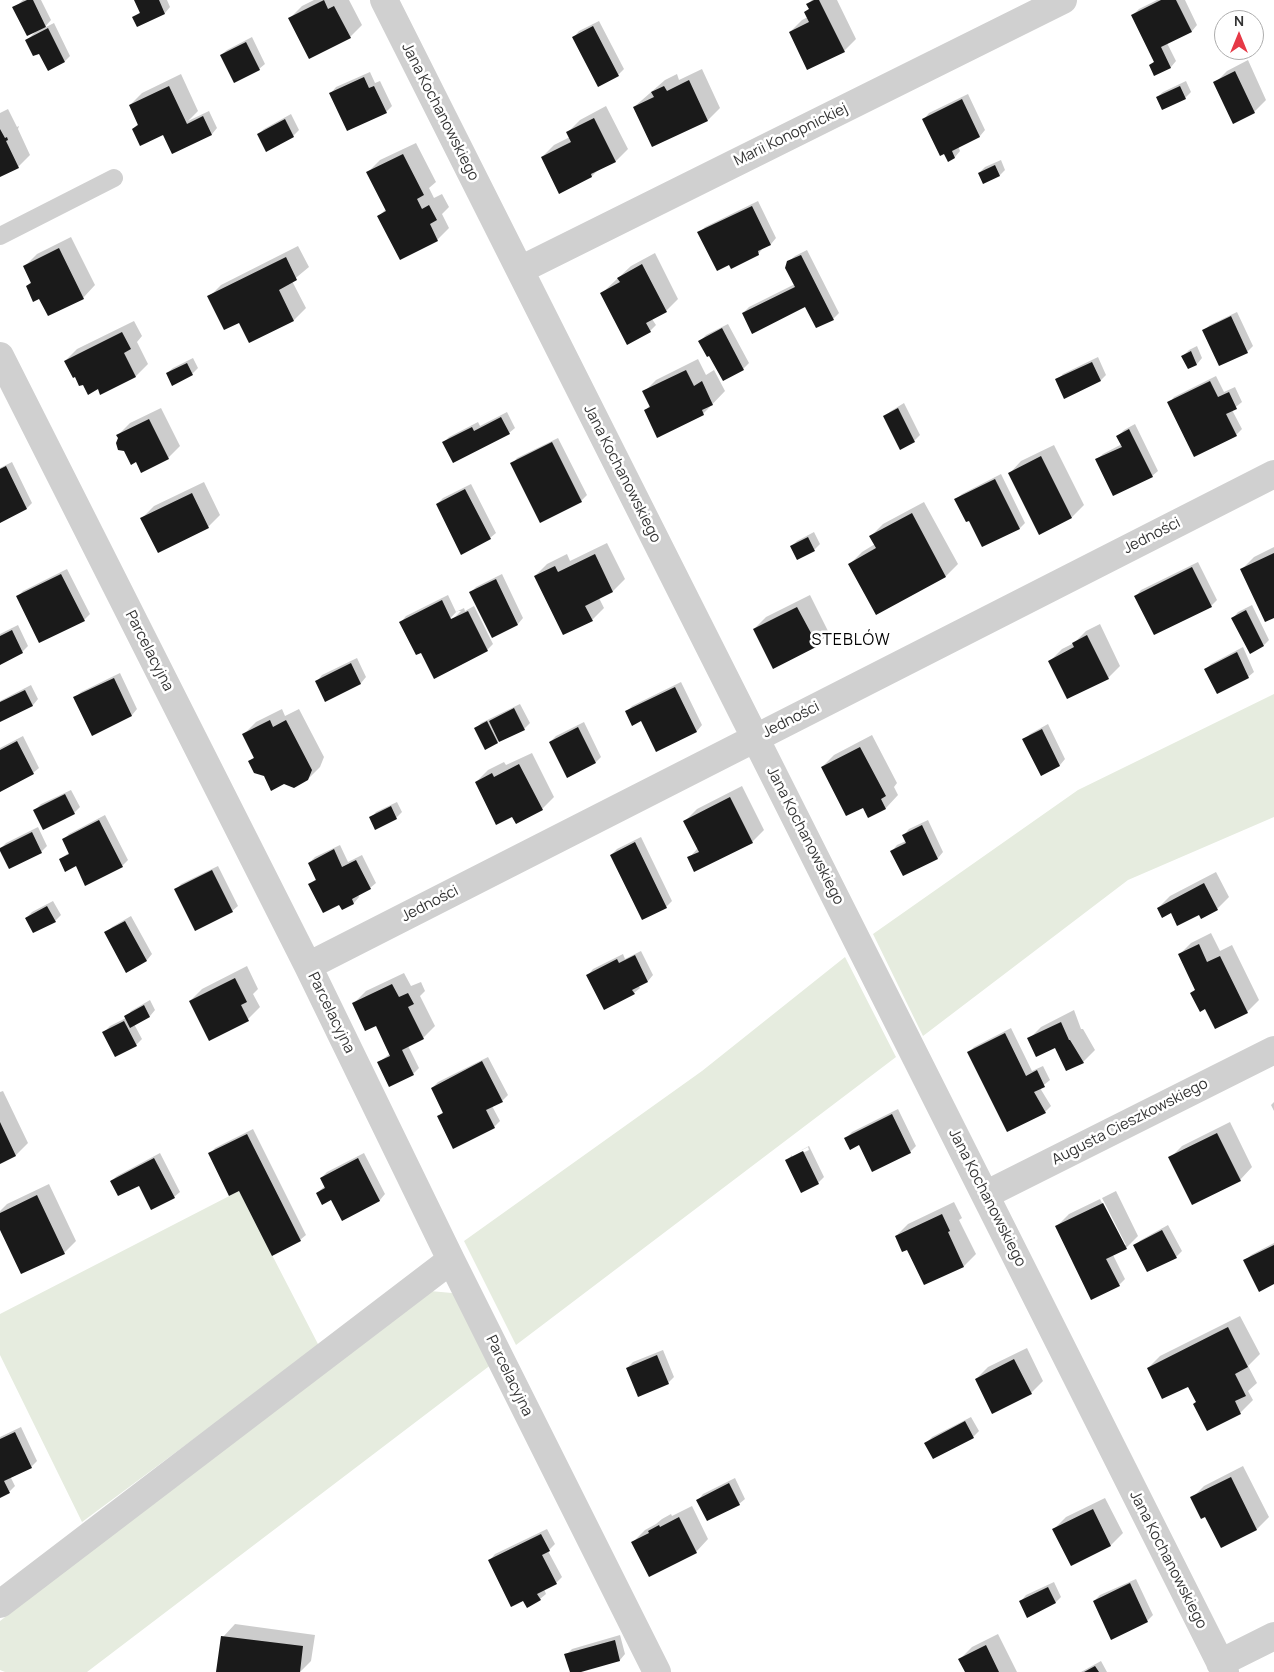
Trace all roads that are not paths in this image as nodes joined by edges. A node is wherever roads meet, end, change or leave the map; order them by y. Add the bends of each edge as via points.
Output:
1 (384, 0) edge
2 (1063, 0) edge
3 (114, 178) dead end
4 (0, 236) edge
5 (520, 270) junction
6 (0, 356) edge
7 (1274, 474) edge
8 (755, 738) junction
9 (308, 966) junction
10 (1274, 1050) edge
11 (985, 1195) junction
12 (451, 1260) junction
13 (0, 1604) edge
14 (1274, 1636) edge
15 (1223, 1667) edge
16 (657, 1672) edge

1 - 5 street, Jana Kochanowskiego
2 - 5 street, Marii Konopnickiej
3 - 4 lane
5 - 8 street, Jana Kochanowskiego
6 - 9 street, Parcelacyjna
7 - 8 street, Jedności
8 - 9 street, Jedności
8 - 11 street, Jana Kochanowskiego
9 - 12 street, Parcelacyjna
10 - 11 street, Augusta Cieszkowskiego
11 - 15 street, Jana Kochanowskiego
12 - 13 street
12 - 16 street, Parcelacyjna
14 - 15 street

